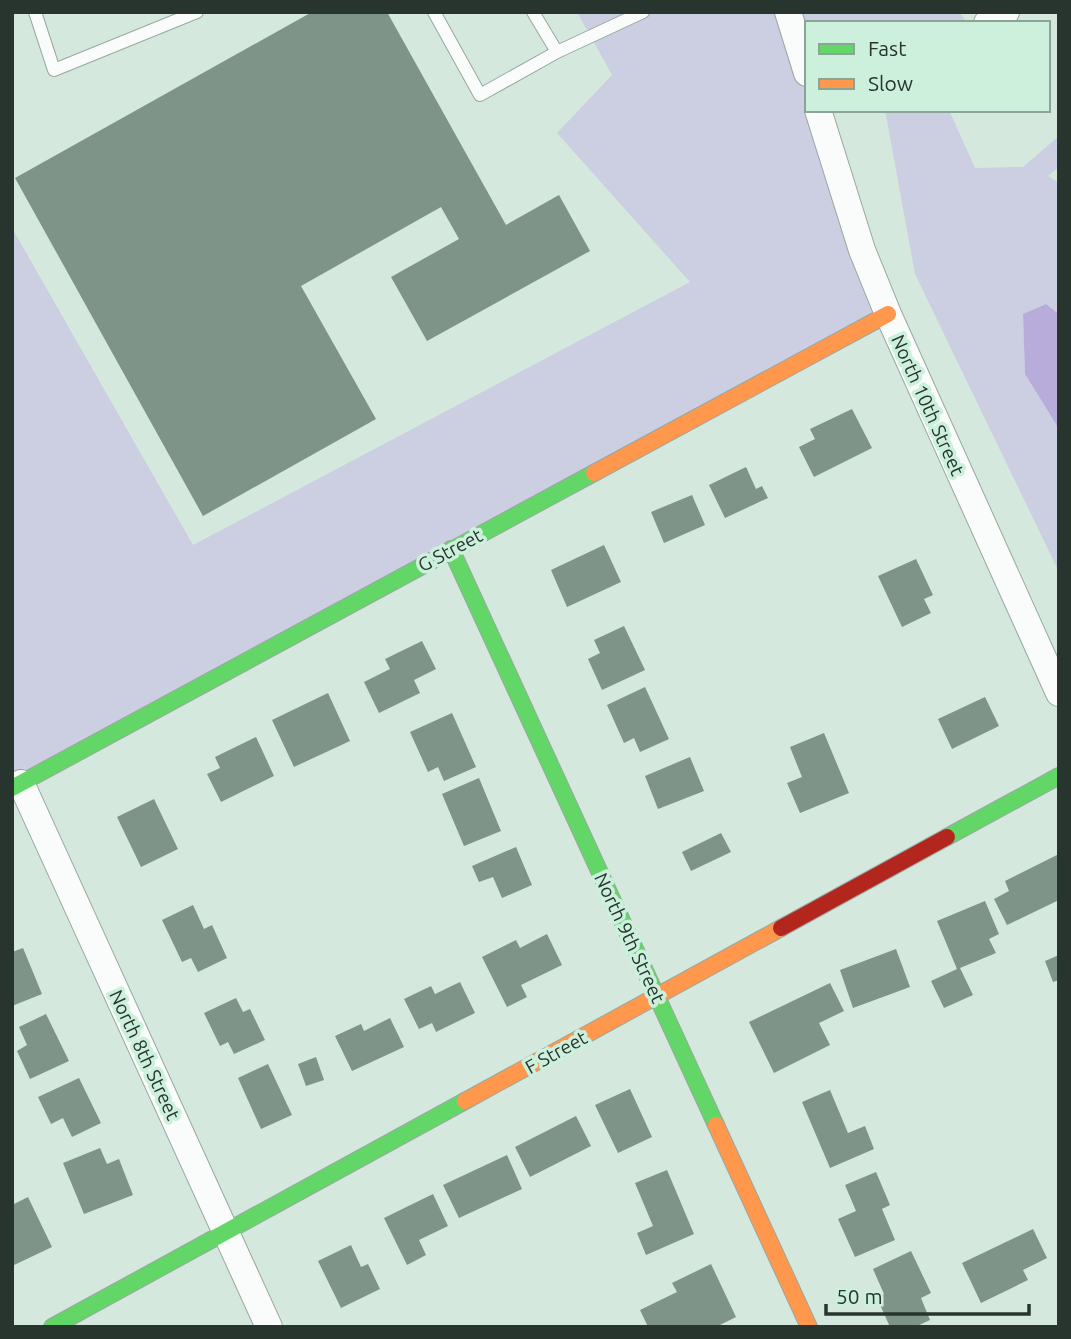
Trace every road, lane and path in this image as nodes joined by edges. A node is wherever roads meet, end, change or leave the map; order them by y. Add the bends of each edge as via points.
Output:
1 (35, 12) edge
2 (197, 12) edge
3 (434, 12) edge
4 (533, 12) edge
5 (643, 12) edge
6 (788, 12) edge
7 (1006, 12) edge
8 (990, 21) edge
9 (557, 52) junction
10 (805, 67) edge
11 (820, 112) edge
12 (888, 314) junction
13 (450, 549) junction
14 (1059, 693) edge
15 (1059, 776) edge
16 (17, 785) edge
17 (657, 996) junction
18 (226, 1232) junction
19 (52, 1327) edge
20 (269, 1327) edge
21 (809, 1327) edge

1 - 2 lane via 54,70
3 - 9 lane via 480,95
4 - 9 lane
5 - 9 lane
6 - 10 street
7 - 8 street
11 - 12 street, North 10th Street via 862,250
12 - 13 street, G Street
12 - 14 street, North 10th Street
13 - 16 street, G Street
13 - 17 street, North 9th Street
15 - 17 street, F Street
16 - 18 street, North 8th Street
17 - 18 street, F Street
17 - 21 street, North 9th Street
18 - 19 street, F Street
18 - 20 street, North 8th Street

